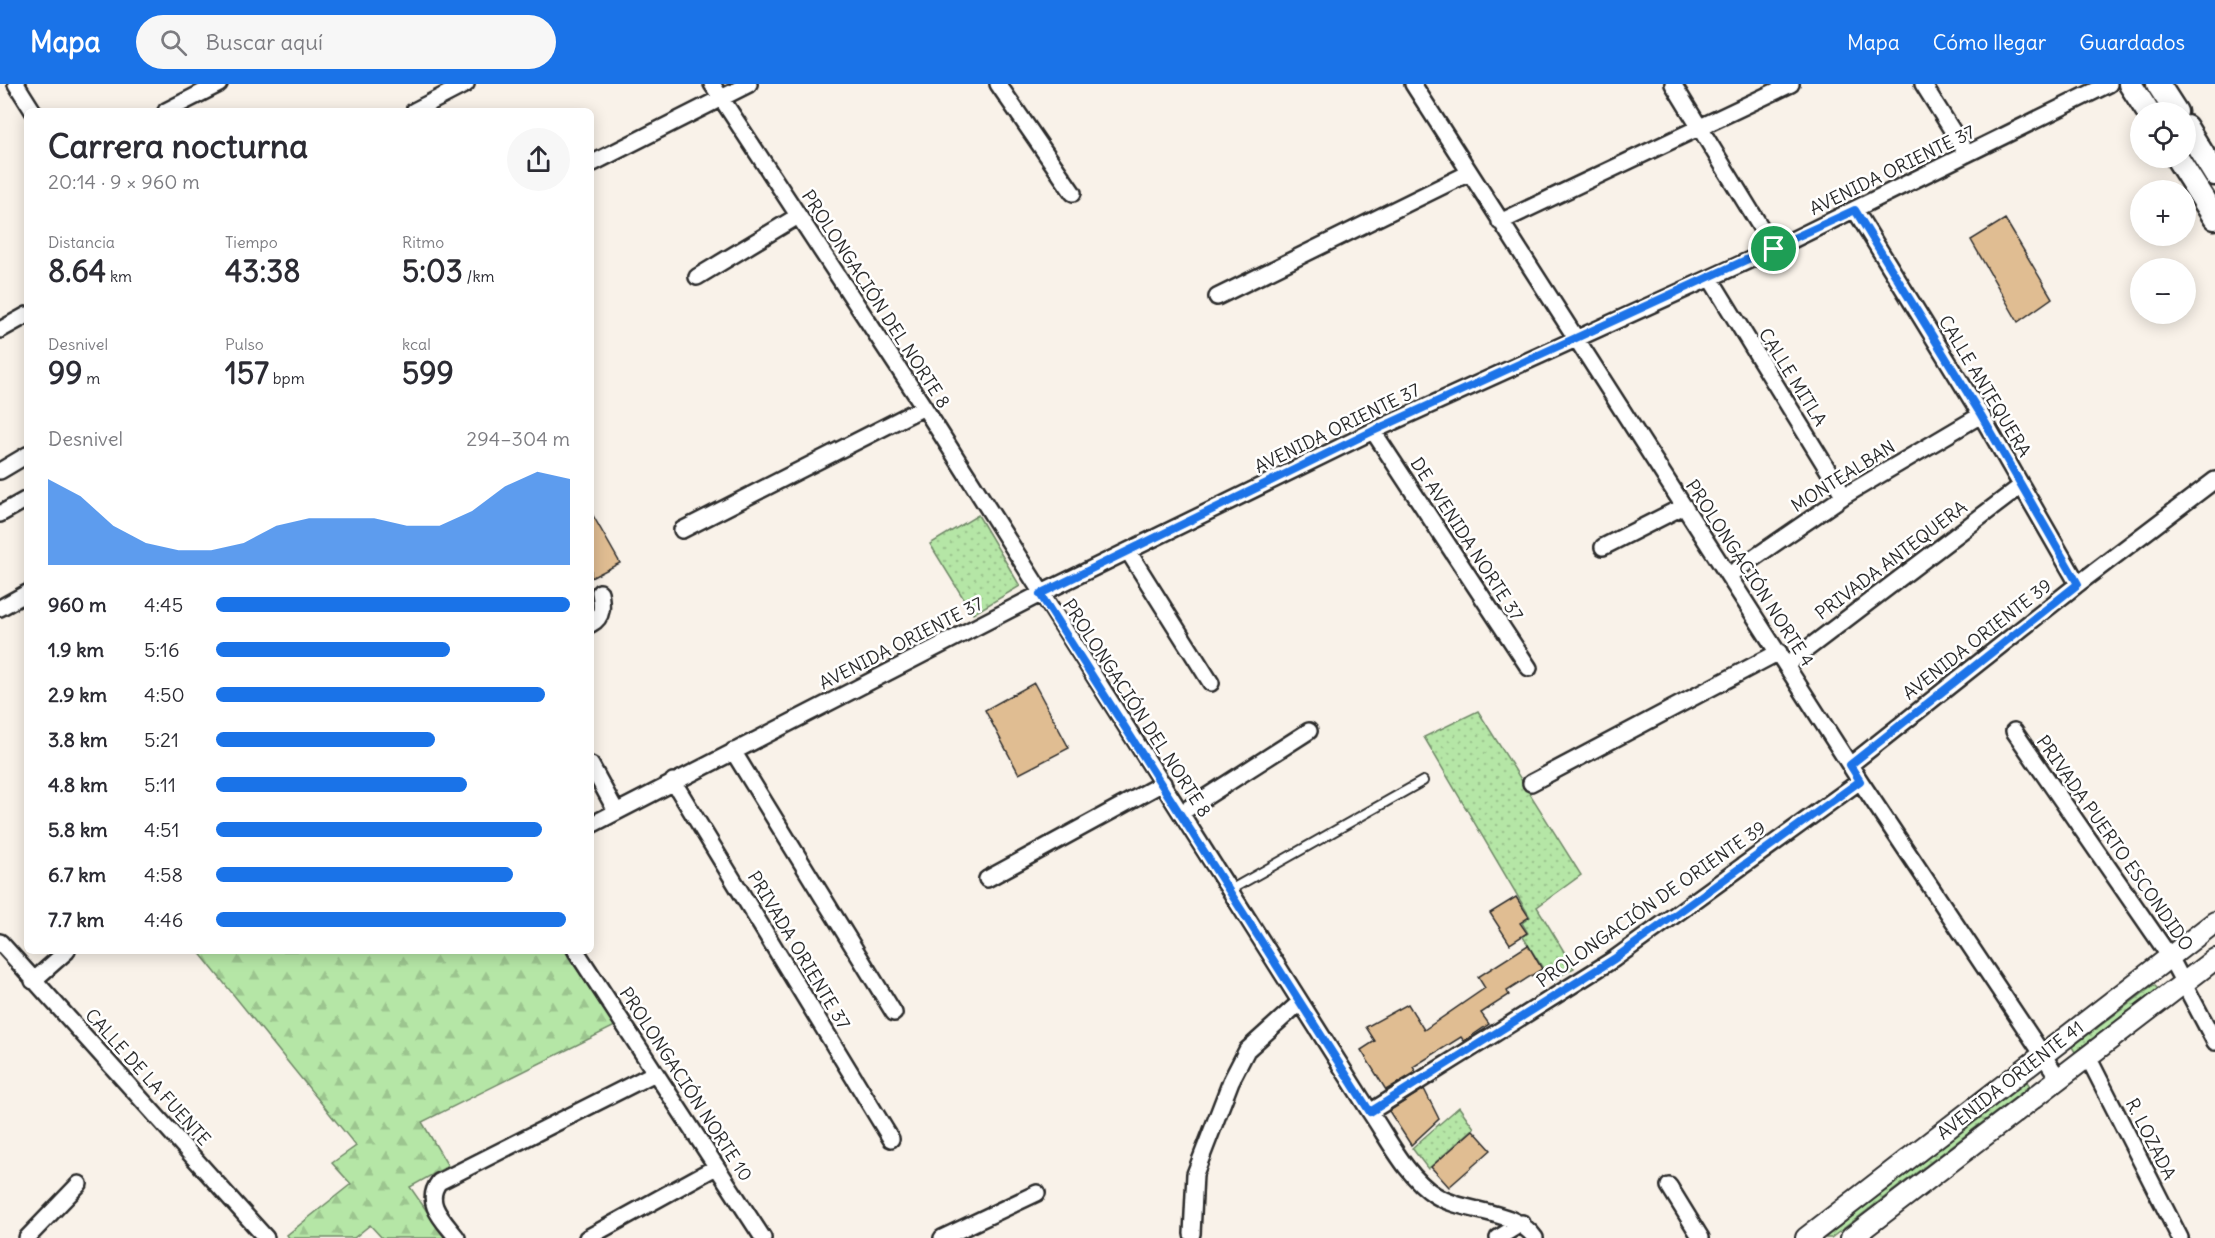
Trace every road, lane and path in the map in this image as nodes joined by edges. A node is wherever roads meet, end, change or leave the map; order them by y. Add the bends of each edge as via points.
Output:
1 (16, 84) edge
2 (219, 84) edge
3 (466, 84) edge
4 (712, 84) edge
5 (749, 84) edge
6 (998, 84) edge
7 (1413, 84) edge
8 (1673, 84) edge
9 (1791, 84) edge
10 (1923, 84) edge
11 (2109, 84) edge
12 (2130, 84) edge
13 (2158, 84) edge
14 (720, 98) junction
15 (2142, 102) edge
16 (2170, 102) edge
17 (31, 108) edge
18 (172, 108) edge
19 (420, 108) edge
20 (1698, 128) junction
21 (2196, 143) edge
22 (1967, 154) junction
23 (594, 162) edge
24 (2182, 168) edge
25 (1469, 173) junction
26 (2215, 174) edge
27 (1073, 193) dead end
28 (1855, 210) junction
29 (798, 216) junction
30 (2215, 218) edge
31 (1500, 222) junction
32 (1774, 249) junction
33 (697, 277) dead end
34 (1710, 278) junction
35 (1217, 297) dead end
36 (24, 317) edge
37 (0, 330) edge
38 (1574, 338) junction
39 (924, 407) junction
40 (1981, 415) junction
41 (1373, 431) junction
42 (24, 457) edge
43 (0, 471) edge
44 (2215, 480) edge
45 (2021, 486) junction
46 (1844, 496) junction
47 (24, 501) edge
48 (1684, 506) junction
49 (0, 514) edge
50 (682, 530) dead end
51 (1603, 547) dead end
52 (1128, 551) junction
53 (1730, 575) junction
54 (2078, 584) junction
55 (600, 592) dead end
56 (1040, 594) junction
57 (24, 595) edge
58 (0, 608) edge
59 (594, 621) edge
60 (1782, 658) junction
61 (1529, 668) dead end
62 (1211, 683) dead end
63 (1309, 731) dead end
64 (2014, 732) dead end
65 (733, 751) junction
66 (1850, 765) junction
67 (594, 771) edge
68 (673, 781) junction
69 (1423, 781) dead end
70 (1860, 781) junction
71 (1163, 783) junction
72 (1531, 783) dead end
73 (616, 811) junction
74 (1181, 813) junction
75 (594, 823) edge
76 (987, 879) dead end
77 (1230, 890) junction
78 (2215, 922) edge
79 (0, 942) edge
80 (64, 954) edge
81 (578, 954) edge
82 (2170, 957) junction
83 (2215, 959) edge
84 (33, 981) junction
85 (2186, 982) junction
86 (1300, 1002) junction
87 (894, 1013) dead end
88 (2215, 1042) edge
89 (2042, 1056) junction
90 (2088, 1057) junction
91 (655, 1073) junction
92 (2059, 1078) junction
93 (1370, 1112) junction
94 (891, 1138) dead end
95 (716, 1167) junction
96 (79, 1184) dead end
97 (1669, 1186) dead end
98 (1036, 1193) dead end
99 (1522, 1223) junction
100 (1192, 1234) dead end
101 (27, 1238) edge
102 (266, 1238) edge
103 (457, 1238) edge
104 (587, 1238) edge
105 (763, 1238) edge
106 (942, 1238) edge
107 (1498, 1238) edge
108 (1535, 1238) edge
109 (1701, 1238) edge
110 (1806, 1238) edge
111 (1851, 1238) edge
112 (2180, 1238) edge

1 - 17 street
2 - 18 street
3 - 19 street
4 - 14 street, PROLONGACIÓN DEL NORTE 8
5 - 14 street
6 - 27 street
7 - 25 street, PROLONGACIÓN NORTE 4
8 - 20 street
9 - 20 street
10 - 22 street
11 - 22 street, AVENIDA ORIENTE 37
12 - 15 main road
13 - 16 main road
14 - 23 street
14 - 29 street, PROLONGACIÓN DEL NORTE 8
20 - 31 street
20 - 32 street
21 - 26 main road
22 - 28 street, AVENIDA ORIENTE 37
24 - 30 main road
25 - 31 street, PROLONGACIÓN NORTE 4
25 - 35 street
28 - 32 street, AVENIDA ORIENTE 37
28 - 40 street, CALLE ANTEQUERA
29 - 33 street
29 - 39 street, PROLONGACIÓN DEL NORTE 8
31 - 38 street, PROLONGACIÓN NORTE 4
32 - 34 street, AVENIDA ORIENTE 37
34 - 38 street, AVENIDA ORIENTE 37
34 - 46 street, CALLE MITLA
36 - 37 street
38 - 41 street, AVENIDA ORIENTE 37
38 - 48 street, PROLONGACIÓN NORTE 4
39 - 50 street
39 - 56 street, PROLONGACIÓN DEL NORTE 8
40 - 45 street, CALLE ANTEQUERA
40 - 46 street, MONTEALBAN
41 - 52 street, AVENIDA ORIENTE 37
41 - 61 street, DE AVENIDA NORTE 37
42 - 43 street
44 - 54 street, AVENIDA ORIENTE 39
45 - 54 street, CALLE ANTEQUERA
45 - 60 street, PRIVADA ANTEQUERA
46 - 53 street, MONTEALBAN
47 - 49 street
48 - 51 street
48 - 53 street, PROLONGACIÓN NORTE 4
52 - 56 street, AVENIDA ORIENTE 37
52 - 62 street
53 - 60 street, PROLONGACIÓN NORTE 4
54 - 66 street, AVENIDA ORIENTE 39
55 - 59 street via 602,608
56 - 65 street, AVENIDA ORIENTE 37
56 - 71 street, PROLONGACIÓN DEL NORTE 8
57 - 58 street
60 - 66 street, PROLONGACIÓN NORTE 4
60 - 72 street, PRIVADA ANTEQUERA
63 - 74 street
64 - 82 street, PRIVADA PUERTO ESCONDIDO
65 - 68 street, AVENIDA ORIENTE 37
65 - 87 street
66 - 70 street, PROLONGACIÓN NORTE 4
67 - 73 street
68 - 73 street, AVENIDA ORIENTE 37
68 - 94 street, PRIVADA ORIENTE 37
69 - 77 lane
70 - 89 street, PROLONGACIÓN NORTE 4
70 - 93 street, PROLONGACIÓN DE ORIENTE 39 via 1614,959
71 - 74 street, PROLONGACIÓN DEL NORTE 8
71 - 76 street
73 - 75 street, AVENIDA ORIENTE 37
74 - 77 street, PROLONGACIÓN DEL NORTE 8
77 - 86 street, PROLONGACIÓN DEL NORTE 8
78 - 82 street, AVENIDA ORIENTE 41
79 - 84 street, CALLE DE LA FUENTE
80 - 84 street
81 - 91 street, PROLONGACIÓN NORTE 10
82 - 85 street, PRIVADA PUERTO ESCONDIDO
82 - 89 street, AVENIDA ORIENTE 41
83 - 85 street, AVENIDA ORIENTE 41
84 - 102 street, CALLE DE LA FUENTE
85 - 88 street, PRIVADA PUERTO ESCONDIDO
85 - 90 street, AVENIDA ORIENTE 41
86 - 93 street, PROLONGACIÓN DEL NORTE 8
86 - 100 street via 1247,1050 1231,1081 1195,1174
89 - 92 street, PROLONGACIÓN NORTE 4
89 - 110 street, AVENIDA ORIENTE 41
90 - 92 street, AVENIDA ORIENTE 41
90 - 112 street, R. LOZADA
91 - 95 street, PROLONGACIÓN NORTE 10
91 - 103 street via 439,1182 432,1191 432,1204
92 - 111 street, AVENIDA ORIENTE 41
93 - 99 street, PROLONGACIÓN DEL NORTE 8 via 1419,1183 1437,1197
95 - 104 street
95 - 105 street, PROLONGACIÓN NORTE 10
96 - 101 street
97 - 109 street
98 - 106 street
99 - 107 street
99 - 108 street

